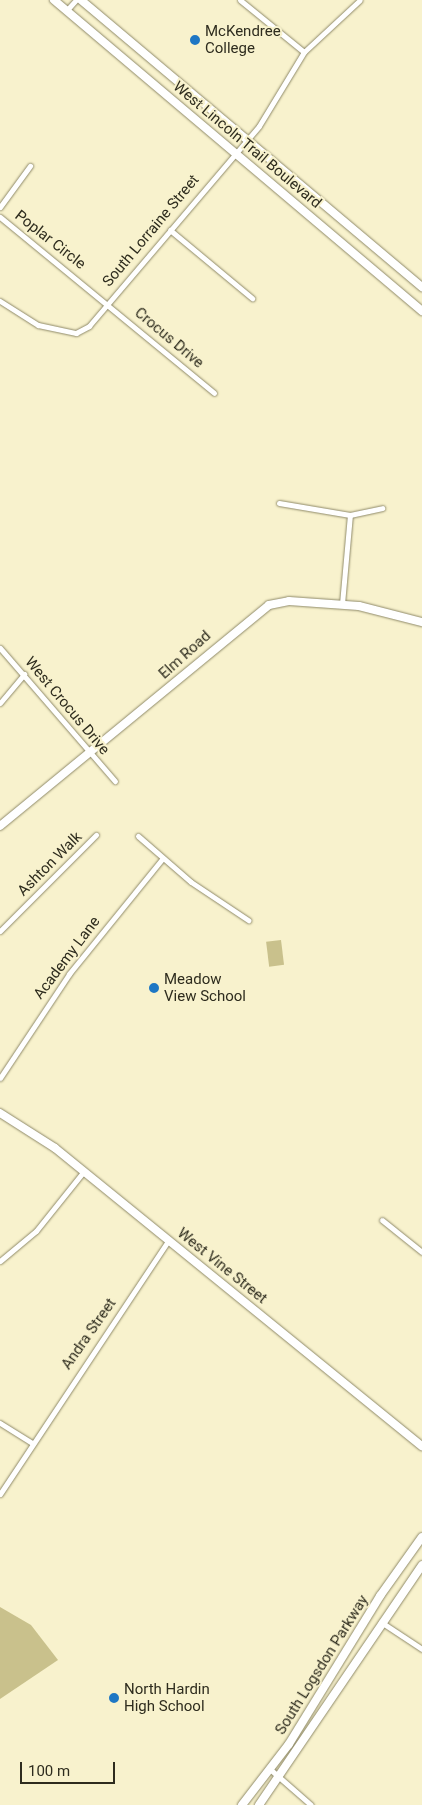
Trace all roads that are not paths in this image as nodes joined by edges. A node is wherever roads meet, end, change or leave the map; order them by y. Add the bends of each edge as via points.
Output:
1 (54, 0) edge
2 (76, 0) edge
3 (81, 0) edge
4 (240, 0) edge
5 (360, 0) edge
6 (66, 10) junction
7 (304, 52) junction
8 (246, 140) junction
9 (233, 153) junction
10 (30, 166) dead end
11 (0, 207) edge
12 (0, 217) edge
13 (170, 230) junction
14 (422, 288) edge
15 (252, 298) dead end
16 (0, 301) edge
17 (108, 302) junction
18 (422, 311) edge
19 (214, 393) dead end
20 (279, 503) dead end
21 (382, 508) dead end
22 (350, 515) junction
23 (342, 604) junction
24 (422, 622) edge
25 (0, 648) edge
26 (24, 674) junction
27 (0, 703) edge
28 (89, 752) junction
29 (114, 782) dead end
30 (0, 826) edge
31 (96, 835) dead end
32 (138, 836) dead end
33 (162, 858) junction
34 (248, 920) dead end
35 (0, 931) edge
36 (0, 1078) edge
37 (0, 1113) edge
38 (84, 1171) junction
39 (382, 1220) dead end
40 (169, 1240) junction
41 (422, 1252) edge
42 (0, 1261) edge
43 (0, 1423) edge
44 (32, 1444) junction
45 (422, 1446) edge
46 (0, 1494) edge
47 (422, 1537) edge
48 (422, 1565) edge
49 (381, 1622) junction
50 (422, 1649) edge
51 (270, 1770) junction
52 (280, 1778) junction
53 (242, 1805) edge
54 (259, 1805) edge
55 (311, 1805) edge

1 - 6 main road, West Lincoln Trail Boulevard
2 - 6 street
3 - 8 main road, West Lincoln Trail Boulevard
4 - 7 street
5 - 7 street, South Lorraine Street
6 - 9 main road, West Lincoln Trail Boulevard
7 - 8 street, South Lorraine Street via 274,103
8 - 9 street, South Lorraine Street
8 - 14 main road, West Lincoln Trail Boulevard
9 - 13 street, South Lorraine Street
9 - 18 main road, West Lincoln Trail Boulevard
10 - 11 street
12 - 17 street, Poplar Circle
13 - 15 street
13 - 17 street, South Lorraine Street
16 - 17 street, South Lorraine Street via 38,325 76,333 89,326
17 - 19 street, Crocus Drive
20 - 22 street
21 - 22 street
22 - 23 street
23 - 24 main road, Elm Road via 386,610
23 - 28 main road, Elm Road via 288,601 260,610
25 - 26 street, West Crocus Drive
26 - 27 street
26 - 28 street, West Crocus Drive
28 - 29 street, West Crocus Drive
28 - 30 main road, Elm Road
31 - 35 street, Ashton Walk
32 - 33 street
33 - 34 street
33 - 36 street, Academy Lane via 69,974
37 - 38 main road, West Vine Street
38 - 40 main road, West Vine Street
38 - 42 street via 36,1231
39 - 41 street
40 - 44 street, Andra Street
40 - 45 main road, West Vine Street
43 - 44 street
44 - 46 street, Andra Street
47 - 51 main road, South Logsdon Parkway
48 - 49 main road, South Logsdon Parkway
49 - 50 street
49 - 52 main road, South Logsdon Parkway
51 - 52 street
51 - 53 main road, South Logsdon Parkway
52 - 54 main road, South Logsdon Parkway
52 - 55 street

